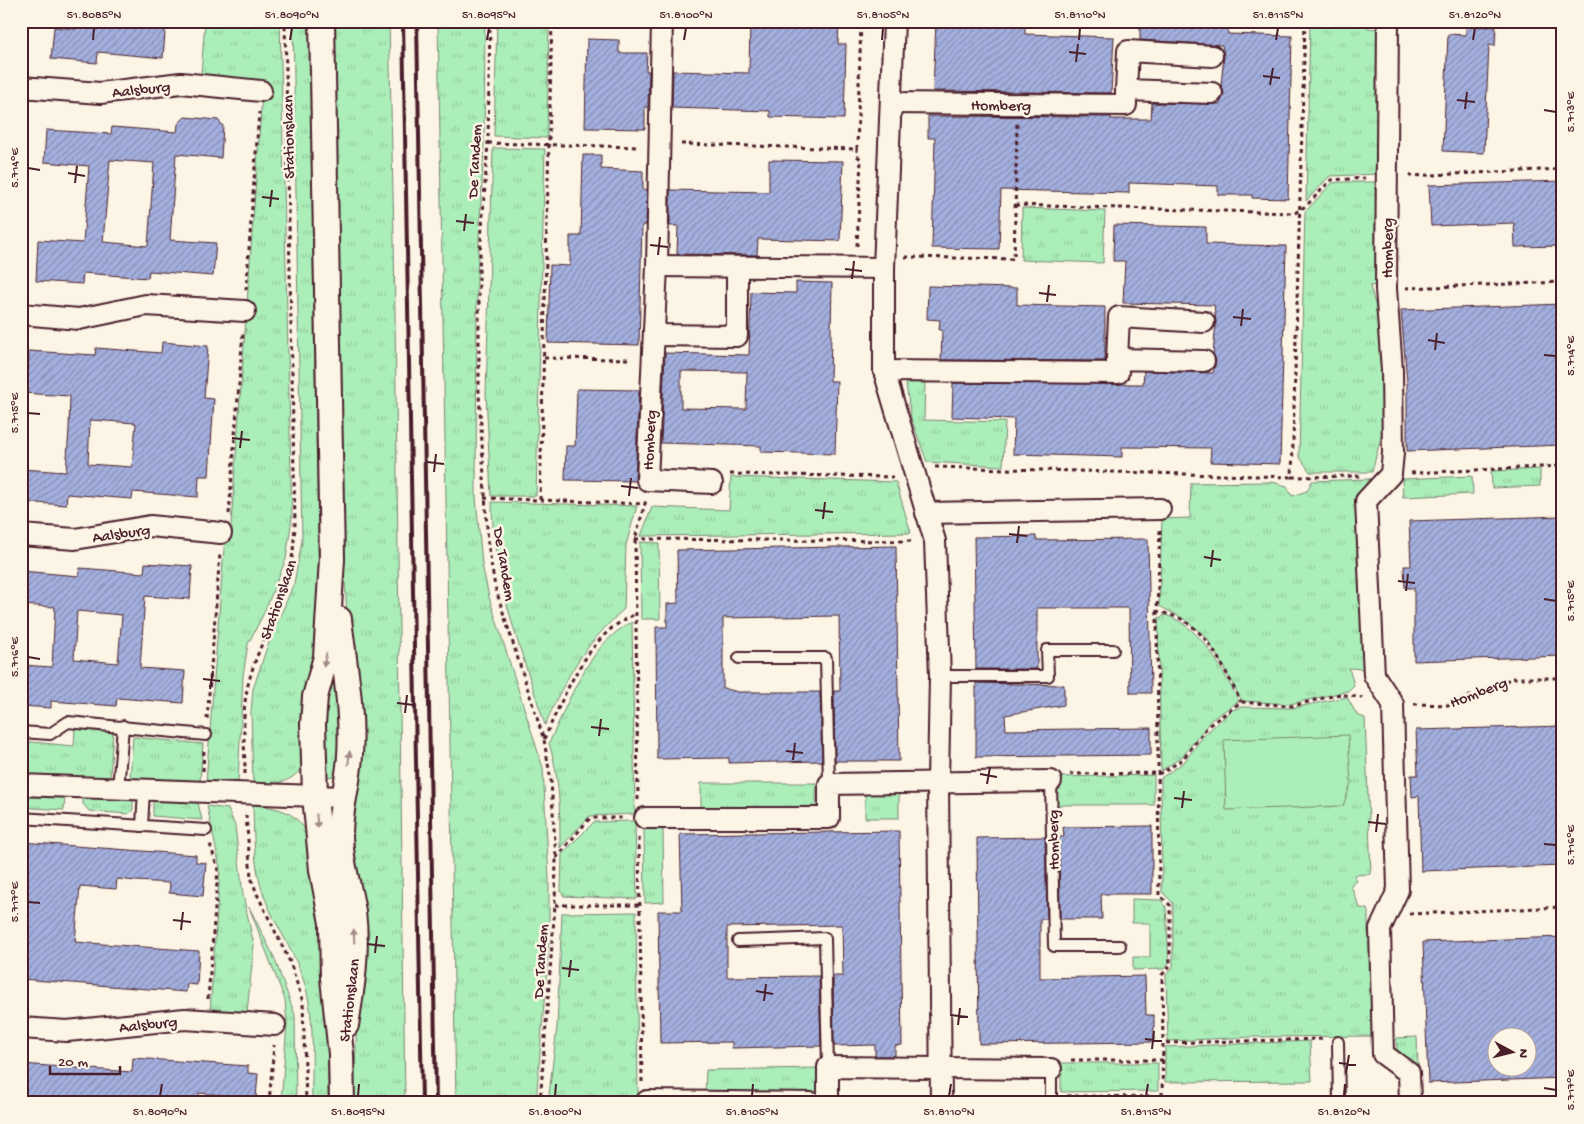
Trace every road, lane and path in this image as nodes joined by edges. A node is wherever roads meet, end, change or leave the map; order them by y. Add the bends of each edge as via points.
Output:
1 (285, 21) edge
2 (322, 21) edge
3 (490, 21) edge
4 (552, 21) edge
5 (662, 21) edge
6 (861, 21) edge
7 (894, 21) edge
8 (1305, 21) edge
9 (1388, 21) edge
10 (1212, 56) dead end
11 (21, 87) edge
12 (1126, 90) junction
13 (261, 91) joint
14 (1212, 93) dead end
15 (891, 103) junction
16 (1017, 104) junction
17 (488, 143) junction
18 (549, 144) junction
19 (660, 146) junction
20 (857, 149) junction
21 (1563, 169) edge
22 (1385, 177) junction
23 (1015, 205) junction
24 (1300, 210) junction
25 (884, 262) junction
26 (657, 266) junction
27 (738, 267) junction
28 (856, 268) junction
29 (1563, 282) edge
30 (1386, 289) junction
31 (245, 311) junction
32 (21, 314) edge
33 (1204, 322) dead end
34 (654, 335) junction
35 (544, 358) junction
36 (652, 359) junction
37 (1117, 359) junction
38 (1204, 361) dead end
39 (884, 371) junction
40 (1563, 466) edge
41 (913, 471) junction
42 (1391, 474) junction
43 (1292, 477) junction
44 (647, 480) junction
45 (712, 483) joint
46 (484, 498) junction
47 (540, 500) junction
48 (646, 504) junction
49 (1160, 509) joint
50 (926, 514) junction
51 (221, 533) junction
52 (21, 535) edge
53 (635, 539) junction
54 (935, 541) junction
55 (332, 559) junction
56 (1157, 611) junction
57 (634, 614) junction
58 (1113, 650) dead end
59 (739, 658) dead end
60 (940, 676) junction
61 (1563, 678) edge
62 (1241, 702) junction
63 (1393, 704) junction
64 (123, 726) junction
65 (21, 732) edge
66 (206, 734) junction
67 (544, 740) junction
68 (1158, 773) junction
69 (938, 782) junction
70 (1051, 782) junction
71 (829, 784) junction
72 (21, 785) edge
73 (118, 790) junction
74 (144, 790) junction
75 (201, 792) junction
76 (246, 794) junction
77 (315, 796) junction
78 (343, 797) junction
79 (21, 818) edge
80 (638, 818) junction
81 (142, 826) junction
82 (206, 830) joint
83 (556, 858) junction
84 (555, 905) junction
85 (640, 905) junction
86 (1391, 906) junction
87 (1563, 907) edge
88 (738, 941) dead end
89 (1120, 946) dead end
90 (206, 1020) junction
91 (275, 1024) joint
92 (21, 1028) edge
93 (1333, 1040) joint
94 (1163, 1043) junction
95 (342, 1054) junction
96 (1163, 1060) junction
97 (828, 1067) junction
98 (941, 1068) junction
99 (1052, 1070) junction
100 (1162, 1097) junction
101 (1051, 1099) edge
102 (644, 1101) junction
103 (269, 1103) edge
104 (306, 1103) edge
105 (342, 1103) edge
106 (540, 1103) edge
107 (598, 1103) edge
108 (812, 1103) edge
109 (828, 1103) edge
110 (941, 1103) edge
111 (1162, 1103) edge
112 (1339, 1103) edge
113 (1410, 1103) edge

1 - 76 path, Stationslaan via 294,550 288,578 247,688 244,720
2 - 55 street, Stationslaan
3 - 17 path, De Tandem
4 - 18 path
5 - 19 street, Homberg
6 - 20 path
7 - 15 street
8 - 24 path
9 - 22 street, Homberg
10 - 12 street via 1128,51
11 - 13 street, Aalsburg via 100,93 181,83
12 - 14 street
12 - 16 street, Homberg via 1126,105
13 - 31 path
15 - 16 street, Homberg
15 - 25 street
16 - 23 path
17 - 18 path
17 - 46 path, De Tandem via 479,269 479,393
18 - 19 path
18 - 35 path
19 - 20 path
19 - 26 street, Homberg
20 - 28 path via 857,156 861,159
21 - 22 path
22 - 24 path via 1331,180
22 - 30 street, Homberg
23 - 24 path via 1295,213
23 - 25 path via 1014,260
24 - 43 path
25 - 28 street
25 - 39 street
26 - 27 street
26 - 34 street, Homberg
27 - 28 street
27 - 34 street via 737,336
29 - 30 path
30 - 42 street, Homberg via 1392,370
31 - 32 street via 146,305 79,319
31 - 51 path via 229,522
33 - 37 street via 1119,317
34 - 36 street, Homberg
35 - 36 path
35 - 47 path
36 - 44 street, Homberg
37 - 38 street
37 - 39 street via 1118,374
39 - 41 street
40 - 42 path
41 - 43 path via 930,467
41 - 45 path via 896,477 729,474
41 - 50 street
42 - 43 path
42 - 63 street via 1366,502 1374,675
44 - 45 street, Homberg
44 - 48 path
46 - 47 path
46 - 67 path, De Tandem via 495,587
47 - 48 path
48 - 53 path
49 - 50 street
49 - 56 path
50 - 54 street
51 - 52 street, Aalsburg via 150,526 75,539
51 - 66 path
53 - 54 path
53 - 57 path
54 - 60 street
55 -> 77 street, Stationslaan via 326,657 315,697 313,724
78 -> 55 street, Stationslaan via 350,756 350,719
56 - 62 path via 1186,621 1198,632 1222,666
56 - 68 path
57 - 67 path via 612,628 594,648 572,680
57 - 80 path
58 - 60 lane via 1047,650 1048,676
59 - 71 lane via 826,658
60 - 69 street
61 - 63 path, Homberg via 1512,678 1449,705
62 - 63 path, Homberg via 1292,706 1340,694
62 - 68 path via 1208,726 1183,759
63 - 86 street via 1398,890
64 - 65 lane via 68,722 50,734
64 - 66 lane
64 - 73 lane
66 - 75 path
67 - 83 path, De Tandem via 551,781
68 - 70 path via 1057,774
68 - 94 path via 1159,895 1170,905 1170,966 1162,976
69 - 70 street
69 - 71 street
69 - 98 street
70 - 89 lane, Homberg via 1054,946
71 - 80 street via 829,818
72 - 73 street
73 - 74 street
74 - 75 street
74 - 81 lane
75 - 76 street
76 - 77 street
76 - 104 path, Stationslaan via 246,841 251,876 256,894 290,962 303,1002
77 - 78 street
77 -> 95 street, Stationslaan via 322,870 332,924 333,978
95 -> 78 street, Stationslaan via 353,980 355,940 342,867
79 - 81 lane
80 - 83 path via 590,818
80 - 85 path
81 - 82 lane
82 - 90 path via 218,869
83 - 84 path, De Tandem
84 - 85 path
84 - 106 path, De Tandem
85 - 102 path
86 - 87 path via 1407,914
86 - 113 street via 1380,929 1384,1054 1409,1073
88 - 97 lane via 825,938
90 - 91 street, Aalsburg
90 - 92 street, Aalsburg via 185,1019 67,1031
91 - 103 path
93 - 94 path
93 - 112 lane
94 - 96 path
95 - 105 street, Stationslaan
96 - 99 path via 1061,1060
96 - 100 path
97 - 98 street
97 - 109 street
98 - 99 street
98 - 110 street
99 - 101 lane
100 - 101 path
100 - 111 path
102 - 107 path
102 - 108 street

